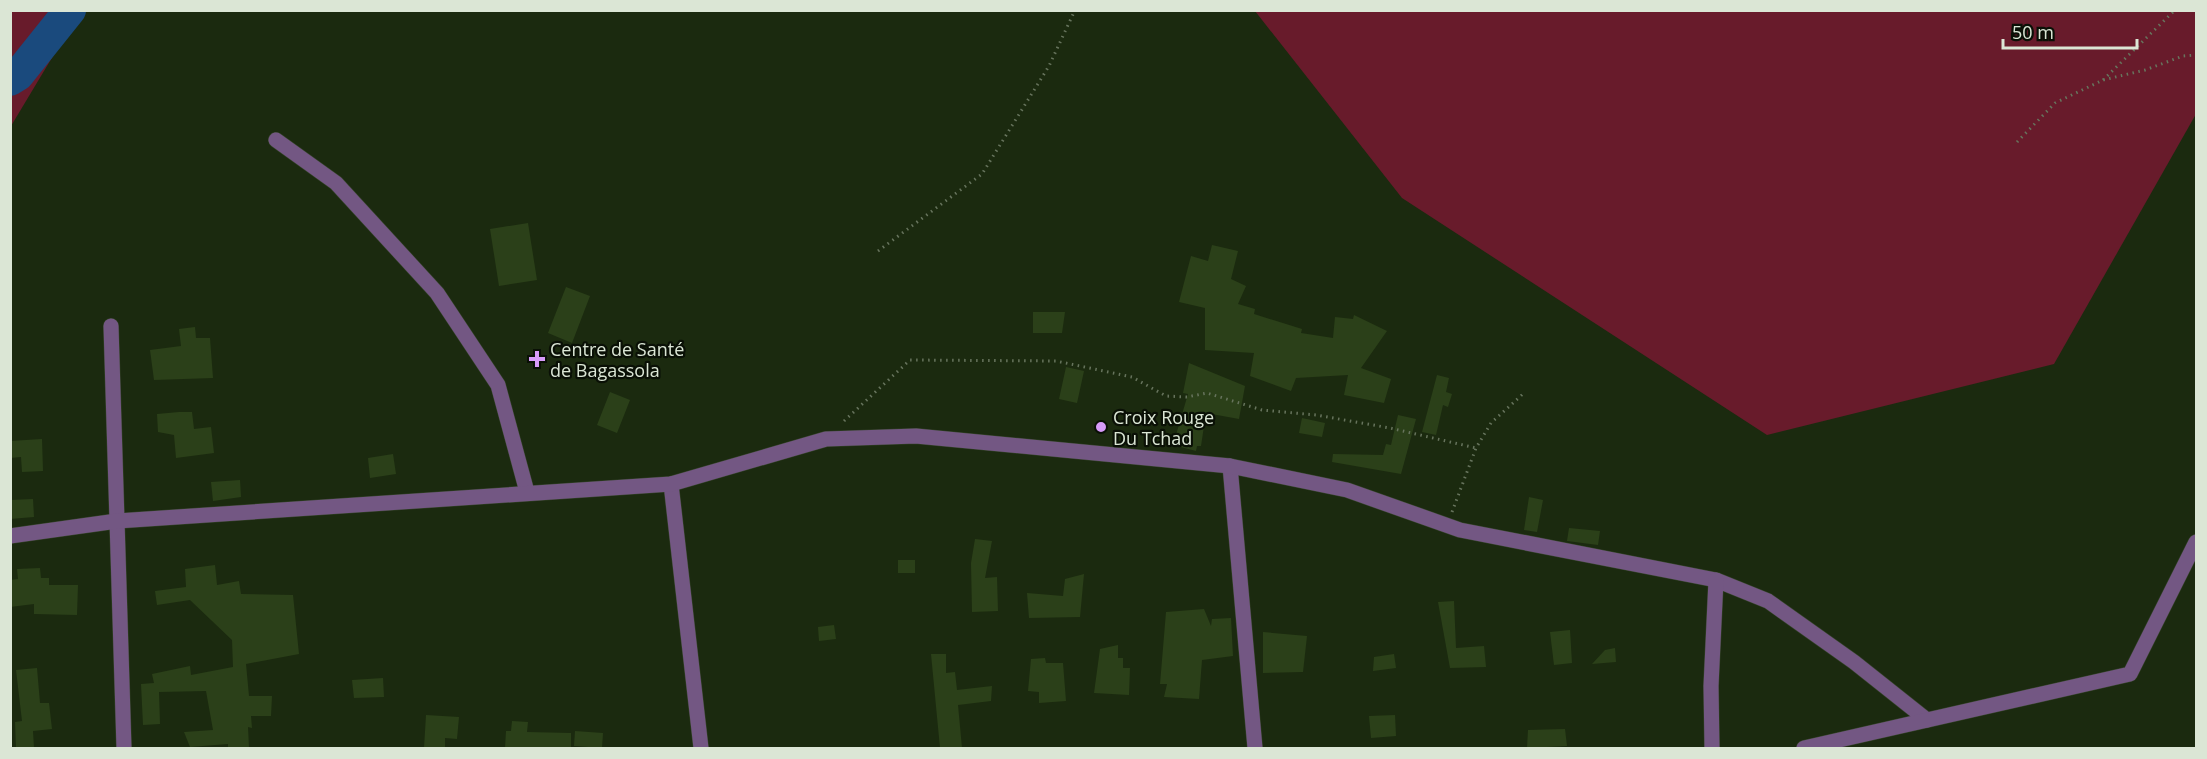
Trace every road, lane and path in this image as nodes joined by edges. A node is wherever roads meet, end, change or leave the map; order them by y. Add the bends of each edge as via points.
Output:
1 (1075, 10) edge
2 (2175, 10) edge
3 (2196, 55) edge
4 (2103, 80) junction
5 (276, 140) dead end
6 (2017, 142) dead end
7 (878, 251) dead end
8 (111, 326) dead end
9 (1524, 393) dead end
10 (826, 439) junction
11 (1476, 448) junction
12 (1230, 466) junction
13 (671, 483) junction
14 (527, 492) junction
15 (117, 521) junction
16 (1448, 525) junction
17 (10, 536) edge
18 (2196, 542) edge
19 (1716, 580) junction
20 (1927, 720) junction
21 (124, 748) edge
22 (700, 748) edge
23 (1256, 748) edge
24 (1712, 748) edge
25 (1804, 748) edge

1 - 7 path via 1049,66 982,174
2 - 4 path
3 - 4 path
4 - 6 path via 2055,103
5 - 14 street via 336,183 437,293 498,385
8 - 15 street
9 - 11 path via 1491,423
10 - 11 path via 910,360 1056,361 1132,377 1166,396 1207,393 1262,410 1380,426
10 - 12 street via 916,436
10 - 13 street
11 - 16 path
12 - 16 street via 1347,490
12 - 23 street
13 - 14 street
13 - 22 street
14 - 15 street
15 - 17 street
15 - 21 street
16 - 19 street
18 - 20 street via 2130,674
19 - 20 street via 1768,601
19 - 24 street via 1710,686
20 - 25 street

